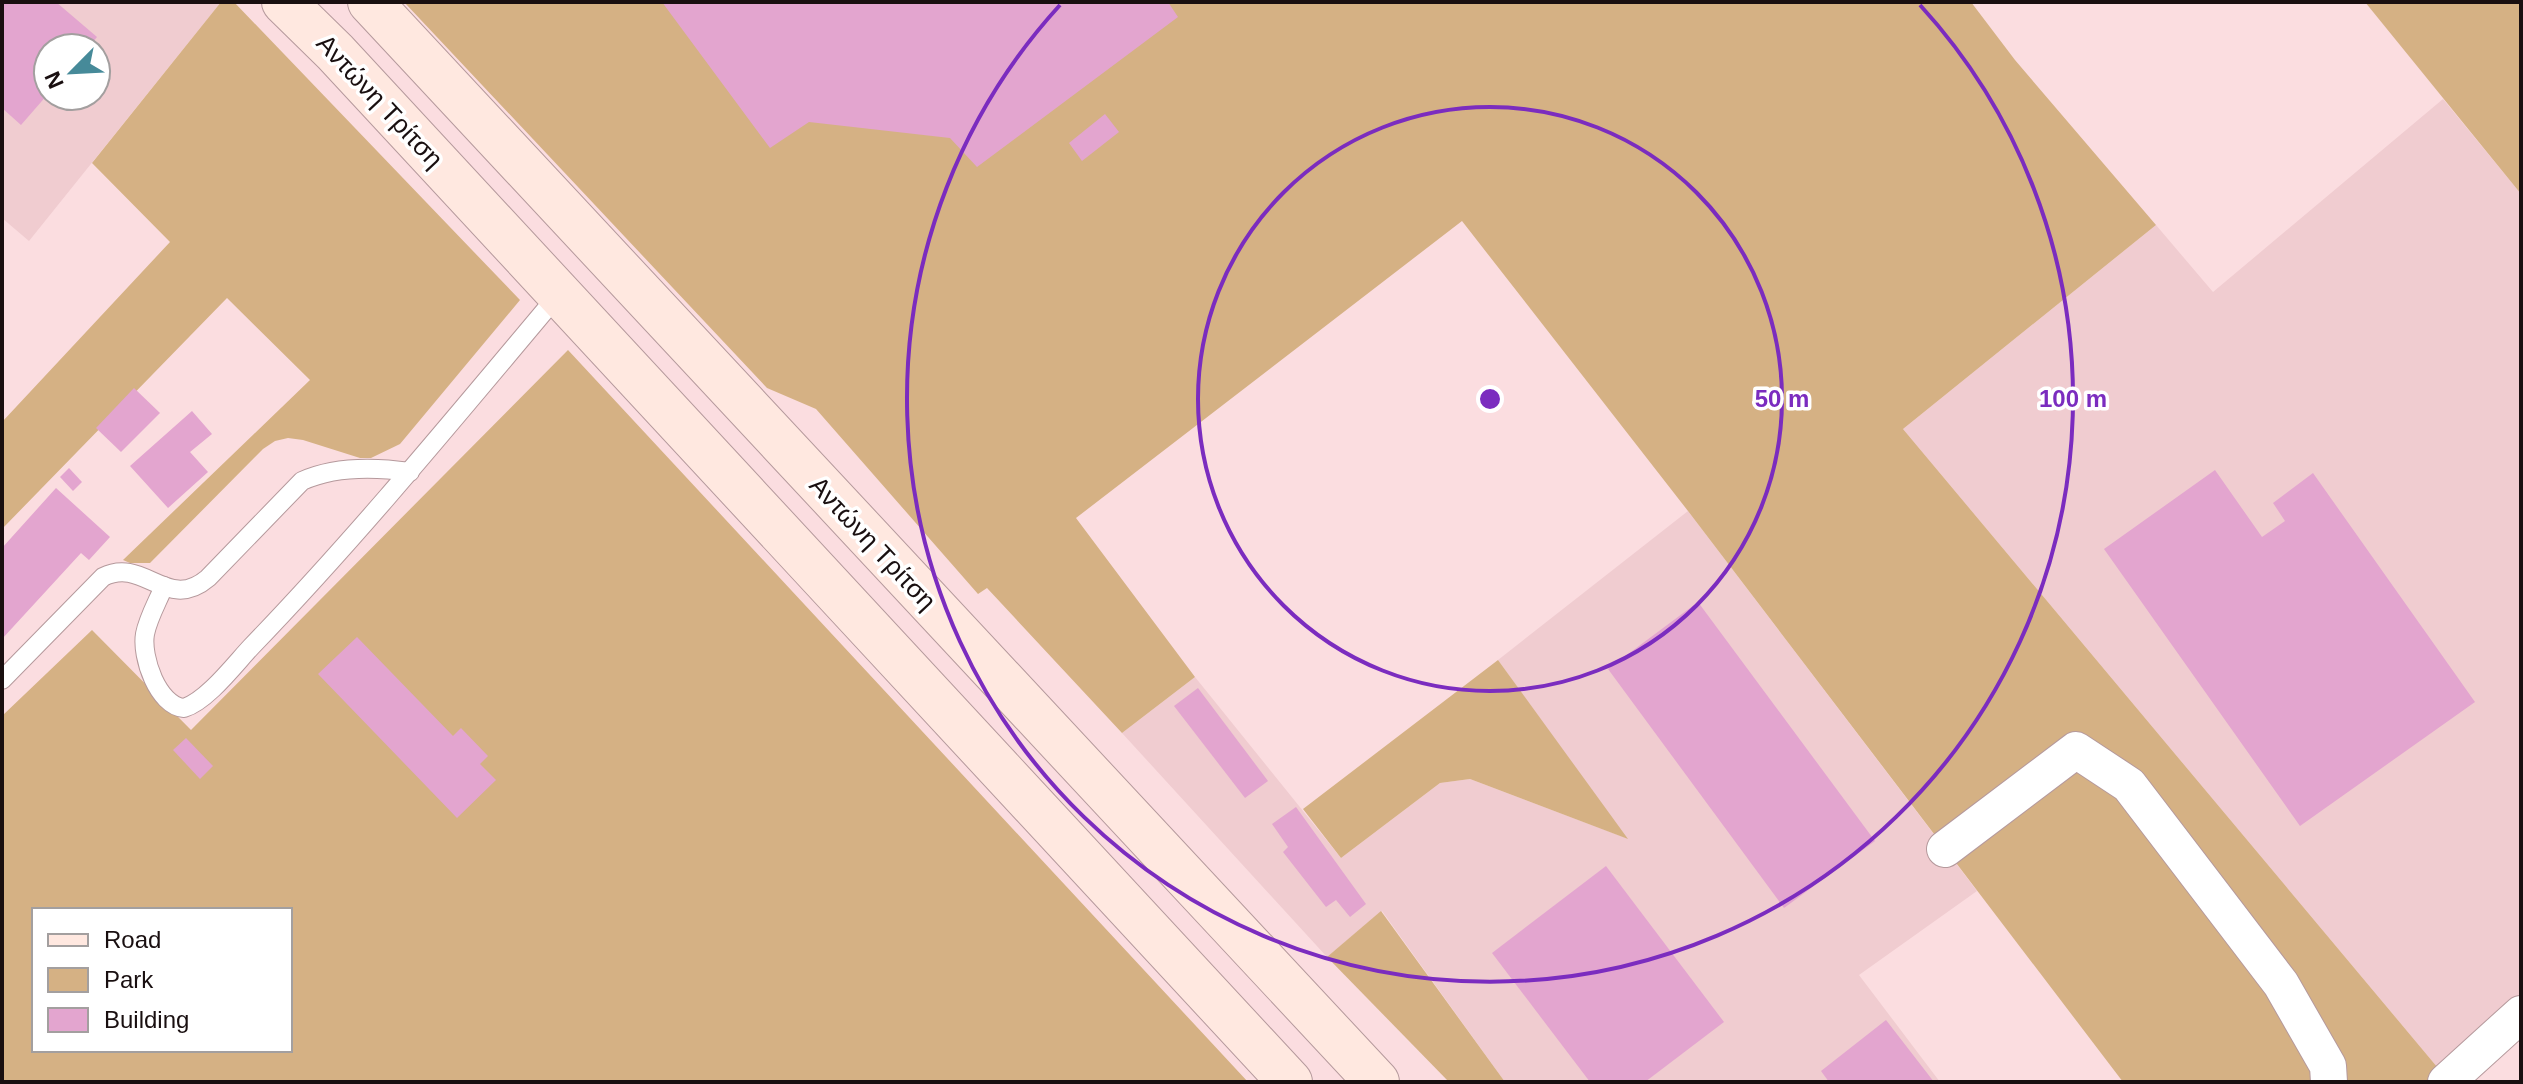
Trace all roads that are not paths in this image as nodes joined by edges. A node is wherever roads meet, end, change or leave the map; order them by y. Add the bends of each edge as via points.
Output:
1 (284, 2) edge
2 (370, 2) edge
3 (558, 295) junction
4 (410, 472) junction
5 (164, 586) junction
6 (2, 680) edge
7 (1945, 849) dead end
8 (2521, 1014) edge
9 (1290, 1082) edge
10 (1377, 1082) edge
11 (2329, 1082) edge
12 (2446, 1082) edge

1 - 3 street, Αντώνη Τρίτση
2 - 10 street, Αντώνη Τρίτση
3 - 4 lane
3 - 9 street, Αντώνη Τρίτση
4 - 5 lane via 361,469 302,481 197,587 185,591
4 - 5 lane via 264,634 184,708 162,695 144,642
5 - 6 lane via 132,572 117,570 103,577
7 - 11 street via 2076,750 2129,785 2177,847 2281,984 2328,1066
8 - 12 street

